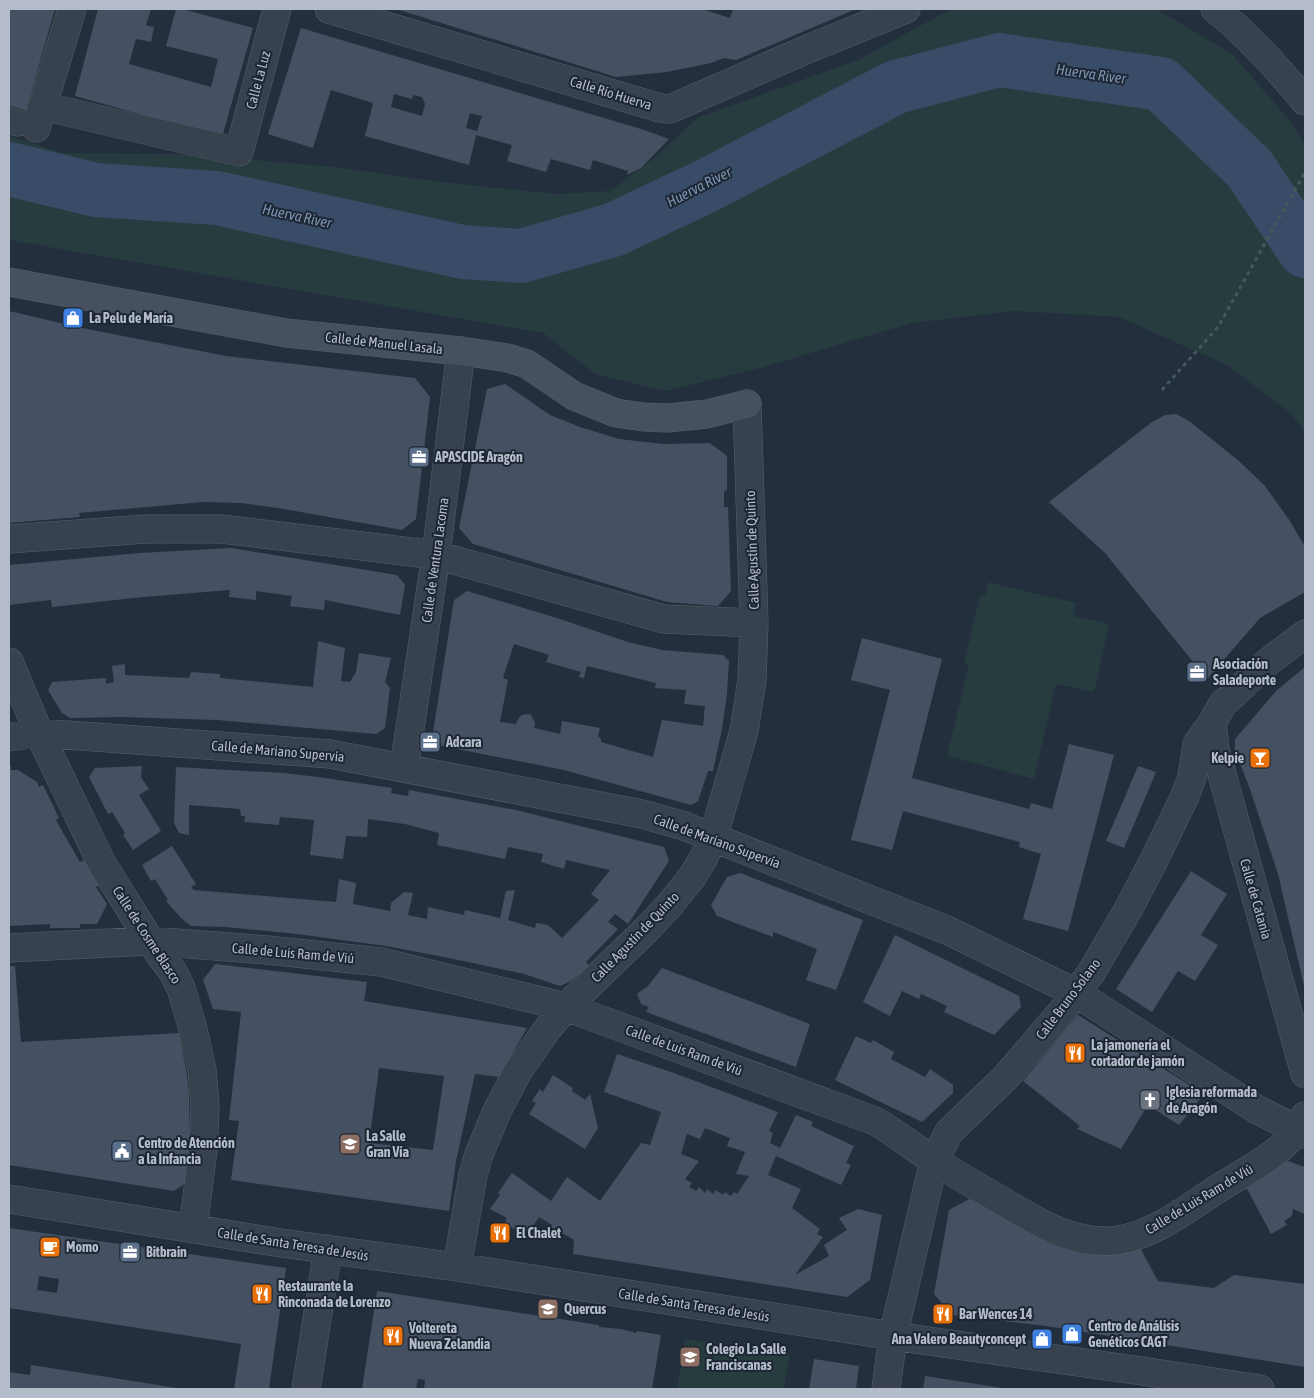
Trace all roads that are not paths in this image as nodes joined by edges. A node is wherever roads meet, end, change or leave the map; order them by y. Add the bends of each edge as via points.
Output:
1 (72, 9) edge
2 (277, 9) edge
3 (329, 9) edge
4 (1215, 9) edge
5 (894, 12) edge
6 (1305, 101) edge
7 (26, 119) edge
8 (9, 282) edge
9 (461, 351) junction
10 (747, 404) joint
11 (9, 540) edge
12 (436, 555) junction
13 (754, 623) junction
14 (1305, 634) edge
15 (9, 662) edge
16 (1212, 722) junction
17 (39, 734) junction
18 (9, 737) edge
19 (404, 768) junction
20 (713, 838) junction
21 (150, 941) junction
22 (9, 948) edge
23 (1076, 993) junction
24 (566, 1007) junction
25 (1305, 1074) edge
26 (1302, 1127) edge
27 (934, 1161) junction
28 (9, 1199) edge
29 (194, 1229) junction
30 (328, 1249) junction
31 (457, 1268) junction
32 (893, 1336) junction
33 (306, 1389) edge
34 (886, 1389) edge
35 (1260, 1389) edge

1 - 7 street
2 - 7 street, Calle La Luz via 238,152
3 - 5 street, Calle Río Huerva via 670,109
4 - 6 street via 1245,34
8 - 9 street, Calle de Manuel Lasala via 286,333
9 - 10 street, Calle de Manuel Lasala via 527,364 574,396 616,413 667,418 707,414
9 - 12 street, Calle de Ventura Lacoma
10 - 13 street, Calle Agustín de Quinto
11 - 12 street via 146,529 222,528
12 - 13 street via 664,619
12 - 19 street, Calle de Ventura Lacoma
13 - 20 street, Calle Agustín de Quinto via 748,713
14 - 16 street, Calle Bruno Solano via 1268,662 1222,705
15 - 17 street, Calle de Cosme Blasco
16 - 23 street, Calle Bruno Solano via 1197,744 1192,777 1185,796 1155,858 1092,973
16 - 25 street, Calle de Catania via 1215,749
17 - 18 street, Calle de Mariano Supervía
17 - 19 street, Calle de Mariano Supervía via 330,754
17 - 21 street, Calle de Cosme Blasco via 102,862
19 - 20 street, Calle de Mariano Supervía via 642,814
20 - 23 street, Calle de Mariano Supervía via 948,931
20 - 24 street, Calle Agustín de Quinto via 692,877 668,907
21 - 22 street, Calle de Luis Ram de Viú
21 - 24 street, Calle de Luis Ram de Viú via 381,962
21 - 29 street, Calle de Cosme Blasco via 181,988 202,1070 204,1141
23 - 26 street, Calle de Mariano Supervía via 1256,1109
23 - 27 street, Calle Bruno Solano via 1005,1078 949,1132
24 - 27 street, Calle de Luis Ram de Viú via 875,1121
24 - 31 street, Calle Agustín de Quinto via 518,1071 486,1134 473,1175
26 - 27 street, Calle de Luis Ram de Viú via 1268,1157 1165,1222 1120,1240 1079,1238 1055,1230
27 - 32 street, Calle Bruno Solano
28 - 29 street, Calle de Santa Teresa de Jesús
29 - 30 street, Calle de Santa Teresa de Jesús
30 - 31 street, Calle de Santa Teresa de Jesús
30 - 33 street
31 - 32 street, Calle de Santa Teresa de Jesús
32 - 34 street, Calle Bruno Solano
32 - 35 street, Calle de Santa Teresa de Jesús

